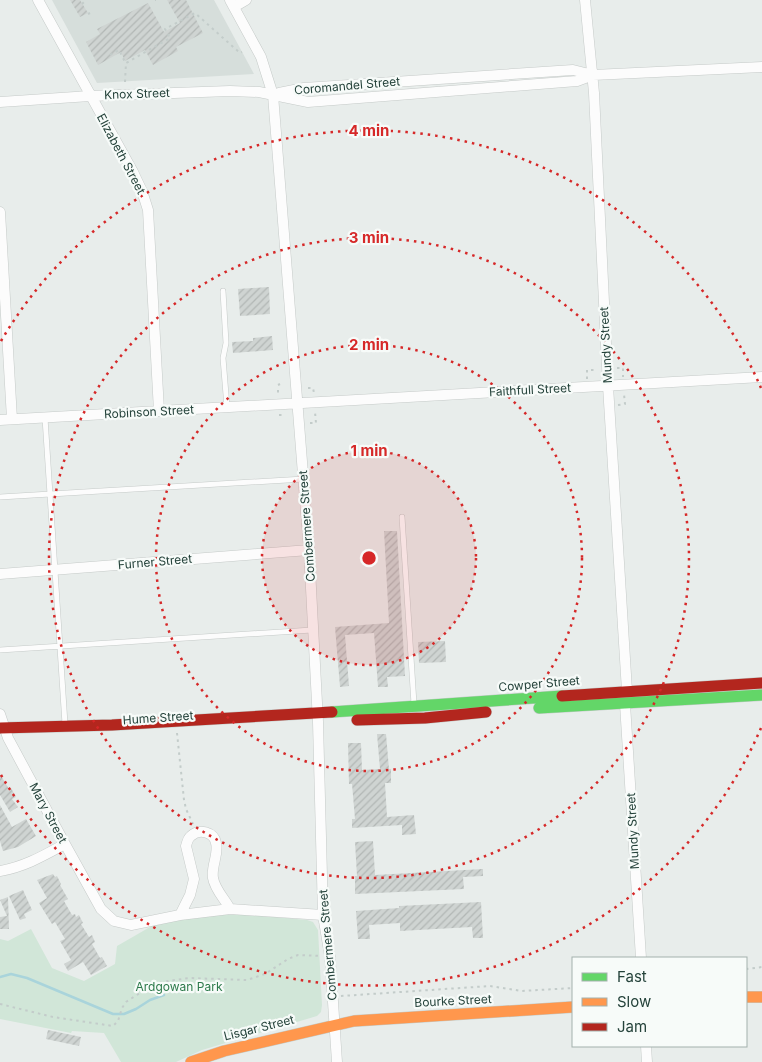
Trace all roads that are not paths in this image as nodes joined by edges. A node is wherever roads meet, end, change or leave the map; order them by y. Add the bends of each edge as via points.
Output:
1 (38, 0) edge
2 (246, 0) edge
3 (585, 0) edge
4 (232, 3) edge
5 (762, 67) edge
6 (510, 74) junction
7 (593, 75) junction
8 (442, 79) junction
9 (372, 84) junction
10 (511, 86) junction
11 (443, 91) junction
12 (273, 95) junction
13 (90, 96) junction
14 (373, 97) junction
15 (0, 102) edge
16 (0, 212) edge
17 (3, 285) edge
18 (223, 291) dead end
19 (762, 377) edge
20 (608, 386) junction
21 (297, 404) junction
22 (227, 407) junction
23 (159, 411) junction
24 (45, 417) junction
25 (12, 419) junction
26 (0, 420) edge
27 (304, 479) junction
28 (50, 493) junction
29 (0, 497) edge
30 (402, 517) dead end
31 (309, 550) junction
32 (55, 570) junction
33 (0, 574) edge
34 (312, 630) junction
35 (59, 646) junction
36 (0, 650) edge
37 (762, 684) edge
38 (626, 691) junction
39 (762, 695) edge
40 (625, 704) junction
41 (415, 707) junction
42 (0, 714) edge
43 (318, 717) junction
44 (65, 726) junction
45 (3, 733) edge
46 (65, 844) junction
47 (0, 871) edge
48 (230, 909) junction
49 (180, 915) junction
50 (324, 915) junction
51 (641, 957) edge
52 (762, 996) edge
53 (747, 997) edge
54 (572, 1007) edge
55 (334, 1025) junction
56 (646, 1047) edge
57 (191, 1062) edge
58 (337, 1062) edge
59 (647, 1062) edge

1 - 13 street, Elizabeth Street
2 - 4 street
3 - 7 street, Mundy Street
4 - 12 street, Combermere Street via 261,57
5 - 7 street, Coromandel Street
6 - 7 street, Coromandel Street via 573,70
6 - 8 street, Coromandel Street
6 - 10 street
7 - 10 street, Coromandel Street via 577,81
7 - 20 street, Mundy Street
8 - 9 street, Coromandel Street
8 - 11 street
9 - 12 street, Coromandel Street via 304,88
9 - 14 street
10 - 11 street, Coromandel Street
11 - 14 street, Coromandel Street
12 - 13 street, Knox Street via 230,91
12 - 14 street, Coromandel Street via 308,102
12 - 21 street, Combermere Street
13 - 15 street, Knox Street
13 - 23 street, Elizabeth Street via 142,191 148,210
16 - 17 street
17 - 25 street
18 - 22 lane
19 - 20 street, Faithfull Street
20 - 21 street, Faithfull Street
20 - 38 street, Mundy Street
21 - 22 street, Robinson Street
21 - 27 street, Combermere Street
22 - 23 street, Robinson Street
23 - 24 street, Robinson Street
24 - 25 street, Robinson Street
24 - 28 lane
25 - 26 street, Robinson Street
27 - 28 lane
27 - 31 street, Combermere Street
28 - 29 lane
28 - 32 lane
30 - 41 lane
31 - 32 street, Furner Street
31 - 34 street, Combermere Street
32 - 33 street, Furner Street
32 - 35 lane
34 - 35 lane
34 - 43 street, Combermere Street
35 - 36 lane
35 - 44 lane
37 - 38 main road, Cowper Street
38 - 41 main road, Cowper Street
39 - 40 main road, Cowper Street
40 - 43 main road, Cowper Street via 531,708 425,718
40 - 51 street, Mundy Street
41 - 43 main road, Cowper Street
42 - 45 street, Mary Street
43 - 44 main road, Hume Street
43 - 45 main road, Hume Street via 113,735
43 - 50 street, Combermere Street
44 - 45 main road, Hume Street
45 - 46 street, Mary Street
46 - 47 street via 28,864
46 - 49 street, Mary Street via 101,909 114,922 131,926
48 - 49 street
48 - 49 street via 213,879 215,840 211,834 197,832 186,846 194,879
48 - 50 street
50 - 55 street, Combermere Street
52 - 53 main road
54 - 55 main road, Bourke Street
55 - 57 main road, Lisgar Street
55 - 58 street, Combermere Street
56 - 59 street

